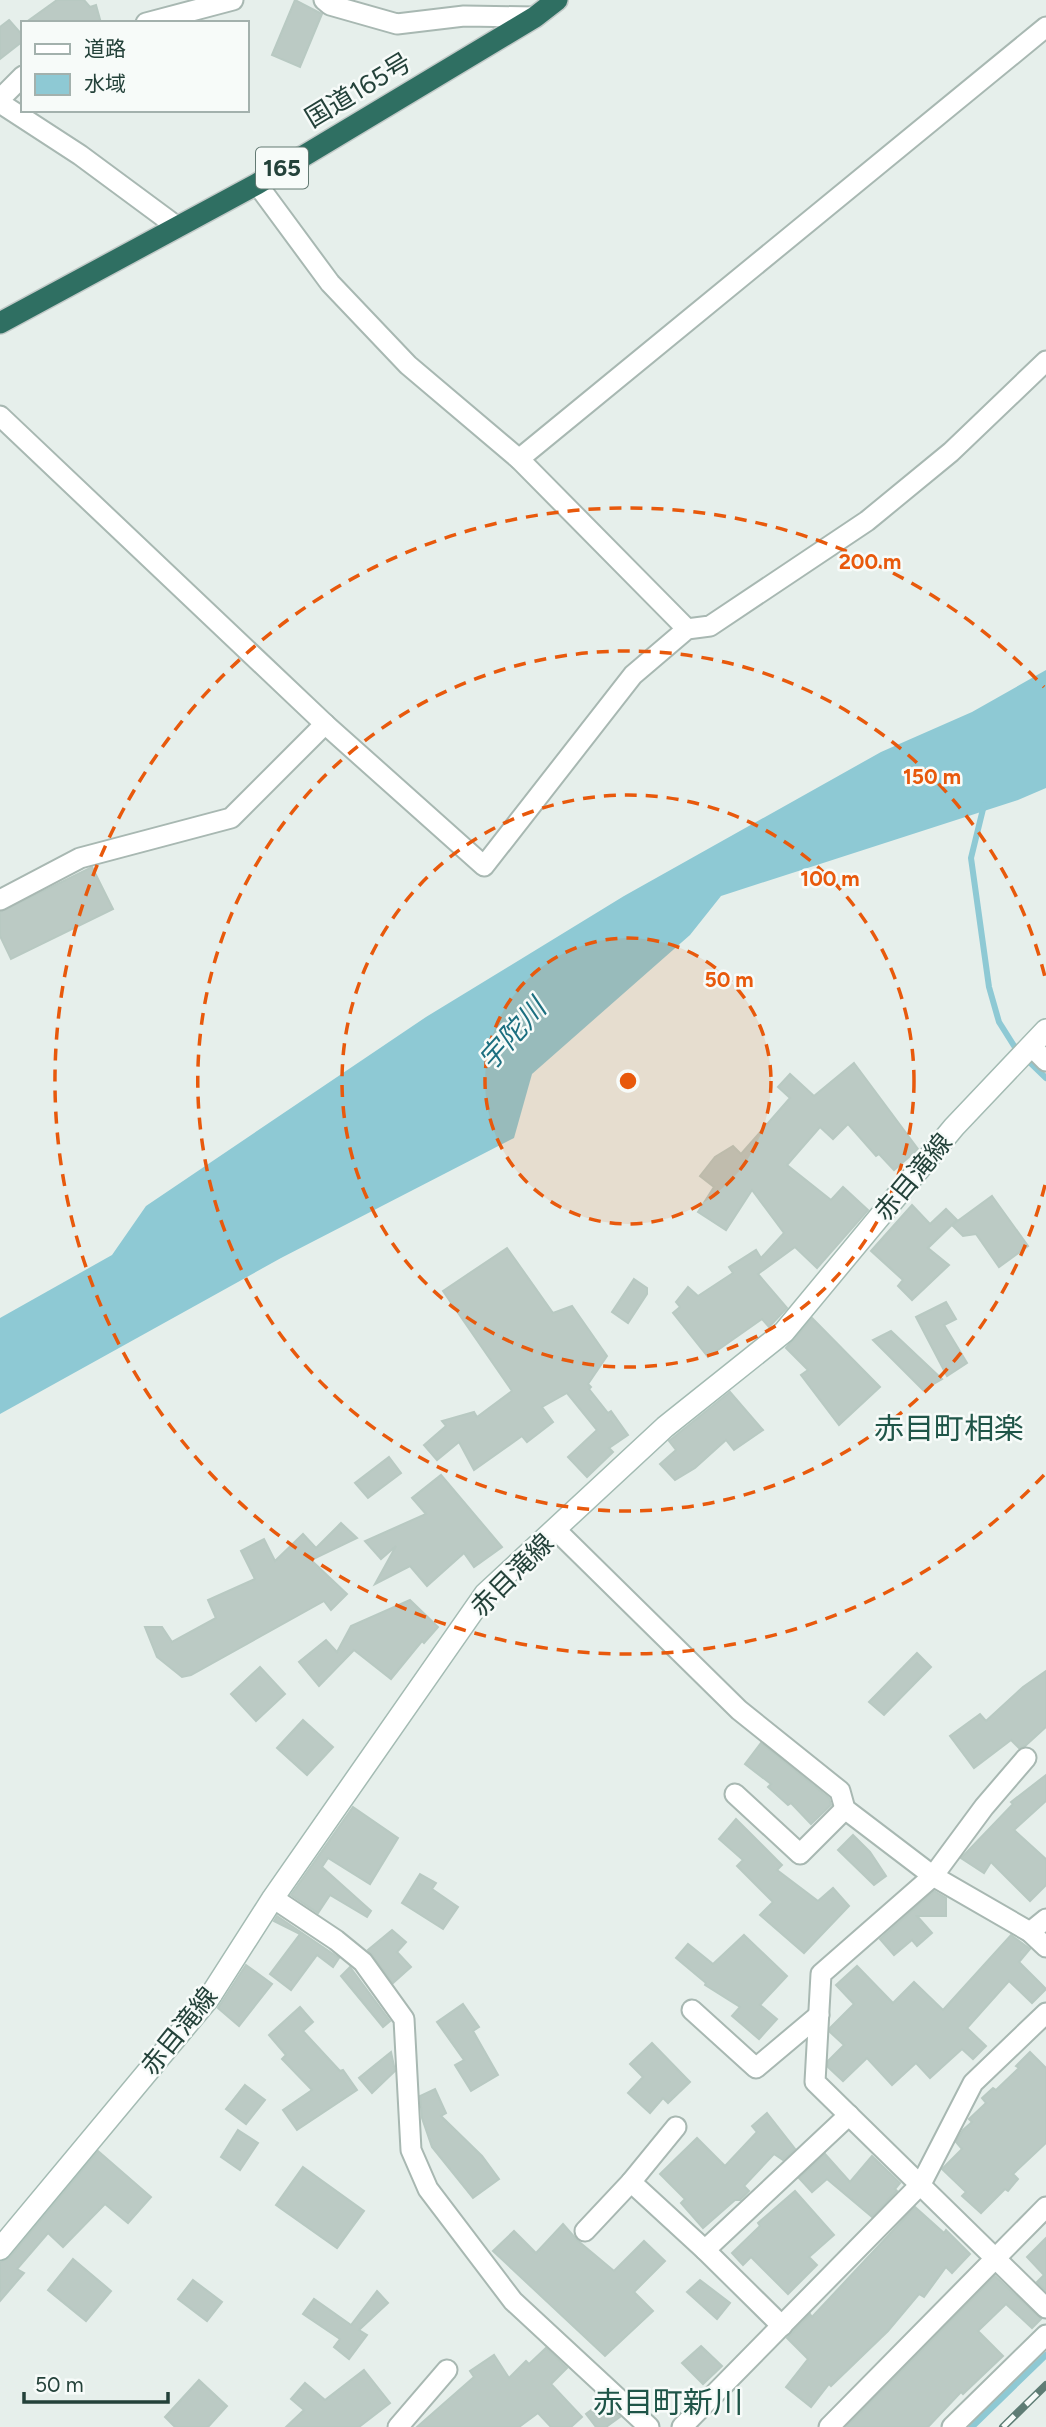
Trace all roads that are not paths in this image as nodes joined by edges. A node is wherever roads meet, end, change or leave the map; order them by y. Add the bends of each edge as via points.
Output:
1 (233, 0) edge
2 (324, 0) edge
3 (557, 0) edge
4 (535, 17) junction
5 (154, 21) edge
6 (1046, 27) edge
7 (21, 78) edge
8 (0, 101) edge
9 (257, 184) junction
10 (176, 226) junction
11 (0, 323) edge
12 (1046, 361) edge
13 (0, 416) edge
14 (519, 459) junction
15 (687, 629) junction
16 (325, 724) junction
17 (0, 900) edge
18 (1046, 1030) edge
19 (1031, 1056) edge
20 (557, 1531) junction
21 (1027, 1758) dead end
22 (735, 1794) dead end
23 (845, 1809) junction
24 (933, 1876) junction
25 (273, 1898) junction
26 (1046, 1919) edge
27 (1030, 1932) junction
28 (1046, 1947) edge
29 (692, 2010) dead end
30 (1046, 2012) edge
31 (819, 2015) junction
32 (849, 2115) junction
33 (676, 2127) dead end
34 (631, 2182) junction
35 (921, 2184) junction
36 (1046, 2207) edge
37 (585, 2231) dead end
38 (0, 2249) edge
39 (705, 2250) junction
40 (997, 2257) junction
41 (1046, 2308) edge
42 (782, 2326) junction
43 (1046, 2335) edge
44 (447, 2370) dead end
45 (398, 2427) edge
46 (649, 2427) edge
47 (682, 2427) edge
48 (829, 2427) edge
49 (952, 2427) edge

1 - 5 street
2 - 4 street via 397,24 464,16
3 - 4 highway, 国道165号 / 165
4 - 9 highway, 国道165号 / 165
6 - 14 street
7 - 8 street
8 - 10 street
9 - 10 highway, 国道165号 / 165
9 - 14 street via 330,283 399,356
10 - 11 highway, 国道165号 / 165
12 - 15 street via 951,452 867,521 710,626
13 - 16 street
14 - 15 street
15 - 16 street via 634,676 484,866
16 - 17 street via 232,818 80,859
18 - 19 main road, 赤目滝線
19 - 20 main road, 赤目滝線 via 954,1127 784,1332 665,1427
20 - 23 street via 739,1710 840,1791
20 - 25 main road, 赤目滝線 via 485,1594
21 - 24 street
22 - 23 street via 800,1854
23 - 24 street
24 - 27 street
24 - 31 street via 821,1974
25 - 38 main road, 赤目滝線 via 209,1998
25 - 46 street via 363,1962 404,2019 411,2150 428,2189 513,2301
26 - 27 street
27 - 28 street
29 - 31 street via 756,2068
30 - 35 street via 973,2083
31 - 32 street via 815,2082
32 - 35 street
32 - 39 street
33 - 34 street
34 - 37 street
34 - 39 street
35 - 40 street
35 - 42 street
36 - 40 street
39 - 42 street
40 - 41 street
40 - 48 street
42 - 47 street
43 - 49 street
44 - 45 street

